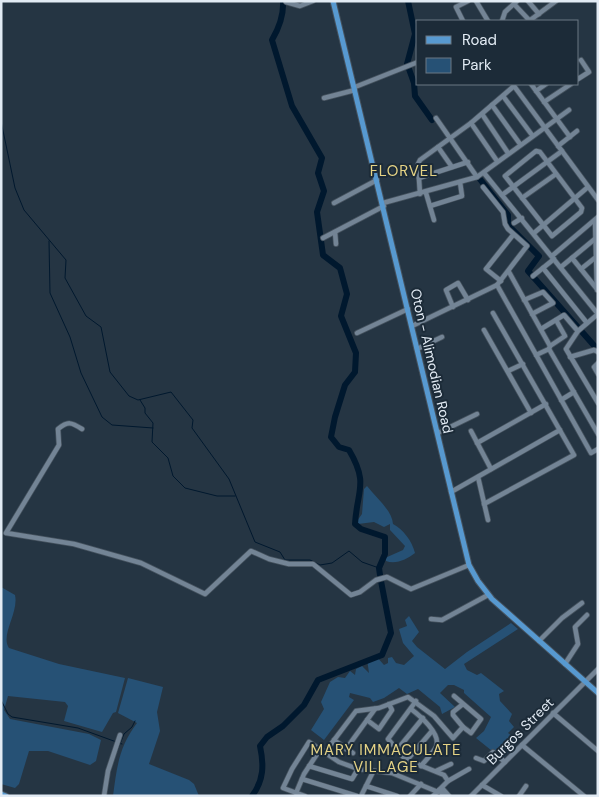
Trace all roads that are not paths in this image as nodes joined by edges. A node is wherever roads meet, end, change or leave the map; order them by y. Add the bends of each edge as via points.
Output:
1 (313, 1) edge
2 (333, 1) edge
3 (468, 1) edge
4 (476, 1) edge
5 (528, 1) edge
6 (545, 1) edge
7 (556, 1) edge
8 (286, 2) edge
9 (515, 2) edge
10 (549, 6) junction
11 (539, 14) junction
12 (462, 20) edge
13 (487, 20) edge
14 (502, 20) edge
15 (529, 20) edge
16 (531, 20) edge
17 (579, 60) edge
18 (416, 63) edge
19 (579, 79) edge
20 (532, 85) edge
21 (545, 85) edge
22 (570, 85) edge
23 (355, 89) junction
24 (536, 91) junction
25 (503, 96) junction
26 (324, 98) dead end
27 (544, 102) junction
28 (492, 105) junction
29 (569, 110) dead end
30 (482, 114) junction
31 (436, 118) dead end
32 (556, 118) junction
33 (471, 123) junction
34 (544, 126) junction
35 (578, 131) dead end
36 (532, 135) junction
37 (570, 137) junction
38 (450, 138) junction
39 (520, 144) junction
40 (558, 146) junction
41 (438, 147) junction
42 (562, 151) junction
43 (508, 152) junction
44 (497, 161) junction
45 (468, 162) junction
46 (548, 162) junction
47 (452, 167) junction
48 (484, 173) junction
49 (556, 174) junction
50 (477, 177) junction
51 (419, 178) junction
52 (378, 180) junction
53 (460, 182) junction
54 (513, 186) junction
55 (483, 187) dead end
56 (588, 187) junction
57 (426, 193) junction
58 (420, 194) junction
59 (502, 195) junction
60 (522, 198) junction
61 (574, 198) junction
62 (598, 200) edge
63 (334, 203) dead end
64 (384, 205) junction
65 (430, 206) junction
66 (522, 218) junction
67 (596, 218) edge
68 (434, 220) dead end
69 (514, 223) dead end
70 (542, 225) junction
71 (335, 232) junction
72 (534, 233) junction
73 (513, 235) junction
74 (323, 238) dead end
75 (596, 238) junction
76 (336, 244) dead end
77 (553, 257) junction
78 (596, 257) junction
79 (572, 258) junction
80 (561, 267) junction
81 (543, 268) junction
82 (581, 269) junction
83 (509, 272) junction
84 (533, 276) dead end
85 (499, 283) junction
86 (598, 290) edge
87 (468, 300) junction
88 (524, 300) junction
89 (454, 307) junction
90 (408, 309) junction
91 (493, 313) dead end
92 (532, 314) junction
93 (598, 314) edge
94 (556, 320) junction
95 (587, 323) junction
96 (412, 326) junction
97 (541, 329) junction
98 (484, 330) dead end
99 (578, 330) junction
100 (357, 333) dead end
101 (442, 337) dead end
102 (550, 348) junction
103 (417, 349) junction
104 (598, 352) edge
105 (536, 355) junction
106 (570, 357) junction
107 (598, 363) edge
108 (523, 364) junction
109 (508, 372) junction
110 (598, 374) edge
111 (574, 392) junction
112 (561, 400) junction
113 (598, 403) edge
114 (546, 404) junction
115 (531, 412) junction
116 (477, 414) dead end
117 (82, 429) dead end
118 (560, 430) junction
119 (472, 431) dead end
120 (438, 433) junction
121 (598, 434) edge
122 (477, 443) junction
123 (598, 450) edge
124 (491, 469) junction
125 (478, 478) junction
126 (451, 492) junction
127 (484, 504) junction
128 (488, 520) dead end
129 (4, 533) edge
130 (469, 565) junction
131 (488, 595) junction
132 (582, 604) dead end
133 (587, 615) dead end
134 (430, 619) dead end
135 (539, 641) junction
136 (565, 664) junction
137 (598, 669) edge
138 (585, 682) junction
139 (598, 693) edge
140 (454, 696) dead end
141 (416, 701) junction
142 (389, 704) junction
143 (463, 704) junction
144 (375, 709) junction
145 (411, 709) junction
146 (553, 713) junction
147 (423, 718) junction
148 (367, 720) junction
149 (463, 727) junction
150 (432, 731) junction
151 (120, 735) dead end
152 (334, 740) junction
153 (522, 745) junction
154 (346, 749) junction
155 (323, 750) junction
156 (397, 750) junction
157 (598, 751) edge
158 (354, 752) dead end
159 (476, 758) dead end
160 (407, 760) junction
161 (505, 762) junction
162 (451, 764) dead end
163 (309, 766) junction
164 (421, 766) junction
165 (358, 769) junction
166 (469, 769) dead end
167 (436, 771) junction
168 (374, 772) junction
169 (302, 779) junction
170 (448, 781) junction
171 (422, 784) junction
172 (482, 784) junction
173 (366, 786) junction
174 (526, 786) dead end
175 (439, 790) junction
176 (382, 791) junction
177 (296, 793) junction
178 (1, 794) edge
179 (6, 796) edge
180 (104, 796) edge
181 (305, 796) edge
182 (357, 796) edge
183 (361, 796) edge
184 (379, 796) edge
185 (397, 796) edge
186 (410, 796) edge
187 (434, 796) edge
188 (444, 796) edge
189 (449, 796) edge
190 (471, 796) edge
191 (501, 796) edge
192 (519, 796) edge
193 (584, 796) edge

1 - 8 street via 300,6
2 - 23 main road, Oton - Alimodian Road
3 - 12 street via 456,7
4 - 13 street
5 - 11 street
6 - 10 street
7 - 10 street
9 - 14 street
9 - 15 street
10 - 11 street
11 - 16 street
17 - 19 street via 588,72
18 - 23 street
20 - 24 street
21 - 24 street
22 - 27 street
23 - 26 street
23 - 52 main road, Oton - Alimodian Road
24 - 27 street
25 - 28 street
25 - 34 street via 516,87
25 - 36 street
27 - 32 street
28 - 30 street
28 - 39 street
29 - 32 street
30 - 33 street
30 - 43 street
31 - 38 street
32 - 34 street
32 - 37 street
33 - 38 street
33 - 44 street
34 - 36 street
34 - 40 street
35 - 37 street
36 - 39 street
37 - 40 street
38 - 41 street
38 - 45 street
39 - 43 street
40 - 42 street
41 - 47 street
41 - 51 street via 418,162
42 - 46 street
42 - 56 street
43 - 44 street
44 - 48 street
45 - 47 street
45 - 50 street
46 - 49 street
46 - 54 street
46 - 54 street via 536,151 506,174
47 - 51 street
48 - 50 street
48 - 59 street
49 - 60 street
49 - 61 street
50 - 53 street
51 - 58 street
52 - 63 street
52 - 64 main road, Oton - Alimodian Road
53 - 57 street
53 - 65 street via 462,196
54 - 59 street
54 - 60 street
55 - 73 street via 503,212 505,224
56 - 61 street
56 - 62 street
57 - 58 street
57 - 65 street
58 - 64 street
59 - 66 street
60 - 70 street
61 - 70 street
61 - 70 street via 582,210 554,236 550,236
64 - 71 street
64 - 90 main road, Oton - Alimodian Road
65 - 68 street
66 - 69 street
66 - 72 street
67 - 75 street
67 - 77 street
70 - 72 street
71 - 74 street
71 - 76 street
72 - 77 street
73 - 83 street via 527,246
73 - 85 street via 486,269
75 - 78 street
75 - 79 street
77 - 80 street
77 - 81 street
78 - 82 street
78 - 86 street
79 - 80 street
79 - 82 street
80 - 93 street
81 - 84 street
81 - 95 street
82 - 86 street
83 - 85 street
83 - 88 street
85 - 87 street
85 - 105 street
87 - 89 street
87 - 89 street via 458,283 446,290
88 - 92 street
88 - 92 street via 543,292 553,303
89 - 96 street
90 - 96 main road, Oton - Alimodian Road
90 - 100 street
91 - 108 street
92 - 97 street
93 - 95 street
94 - 97 street
94 - 99 street via 564,315
94 - 102 street via 565,336
95 - 99 street
96 - 103 main road, Oton - Alimodian Road
97 - 102 street
98 - 109 street
99 - 106 street via 566,347
101 - 103 street
102 - 105 street
102 - 111 street
103 - 120 main road, Oton - Alimodian Road
104 - 106 street via 594,350
105 - 112 street
106 - 113 street
107 - 110 street via 594,366
108 - 109 street
108 - 114 street
109 - 115 street
111 - 112 street
111 - 121 street
112 - 123 street via 591,453
114 - 115 street
114 - 118 street
115 - 122 street
116 - 120 street
117 - 129 street via 71,422 58,429 59,446
118 - 124 street
118 - 127 street via 573,456
119 - 122 street
120 - 126 main road, Oton - Alimodian Road
122 - 124 street
124 - 125 street
125 - 126 street
125 - 127 street
126 - 130 main road, Oton - Alimodian Road
127 - 128 street
129 - 130 street via 74,544 141,562 205,594 251,551 289,564 313,564 350,595 387,577 411,589
130 - 131 main road, Oton - Alimodian Road
131 - 134 street via 442,620
131 - 135 main road, Oton - Alimodian Road
132 - 135 street
133 - 136 street via 575,627 578,644
135 - 136 main road, Oton - Alimodian Road
136 - 138 main road, Oton - Alimodian Road
137 - 138 street, Burgos Street
138 - 139 main road, Oton - Alimodian Road
138 - 146 street, Burgos Street
140 - 143 street
141 - 142 street via 408,697
141 - 145 street
141 - 149 street via 453,738
142 - 144 street
142 - 148 street via 392,710 379,729
143 - 149 street via 453,715
143 - 149 street via 481,720 471,732
144 - 148 street
144 - 152 street via 356,711
145 - 147 street
145 - 156 street via 388,739
146 - 153 street, Burgos Street
146 - 157 street
147 - 150 street
147 - 156 street
148 - 154 street
150 - 160 street
150 - 164 street via 436,747
151 - 180 street
152 - 154 street
152 - 155 street
153 - 161 street, Burgos Street
153 - 193 street
154 - 158 street
155 - 163 street
155 - 165 street via 337,761
155 - 177 street via 309,742 292,769 283,788
156 - 160 street
159 - 161 street via 484,761 493,752
160 - 164 street
161 - 172 street, Burgos Street
162 - 167 street
163 - 165 street via 352,779
163 - 169 street
164 - 167 street
165 - 168 street
166 - 170 street
167 - 170 street via 447,776
168 - 171 street via 392,772
168 - 173 street
169 - 177 street
169 - 182 street
170 - 175 street
171 - 175 street
171 - 186 street
172 - 190 street, Burgos Street
172 - 191 street
173 - 176 street
173 - 183 street
174 - 192 street
175 - 187 street
175 - 188 street
175 - 189 street
176 - 184 street
176 - 185 street
177 - 181 street
178 - 179 main road

